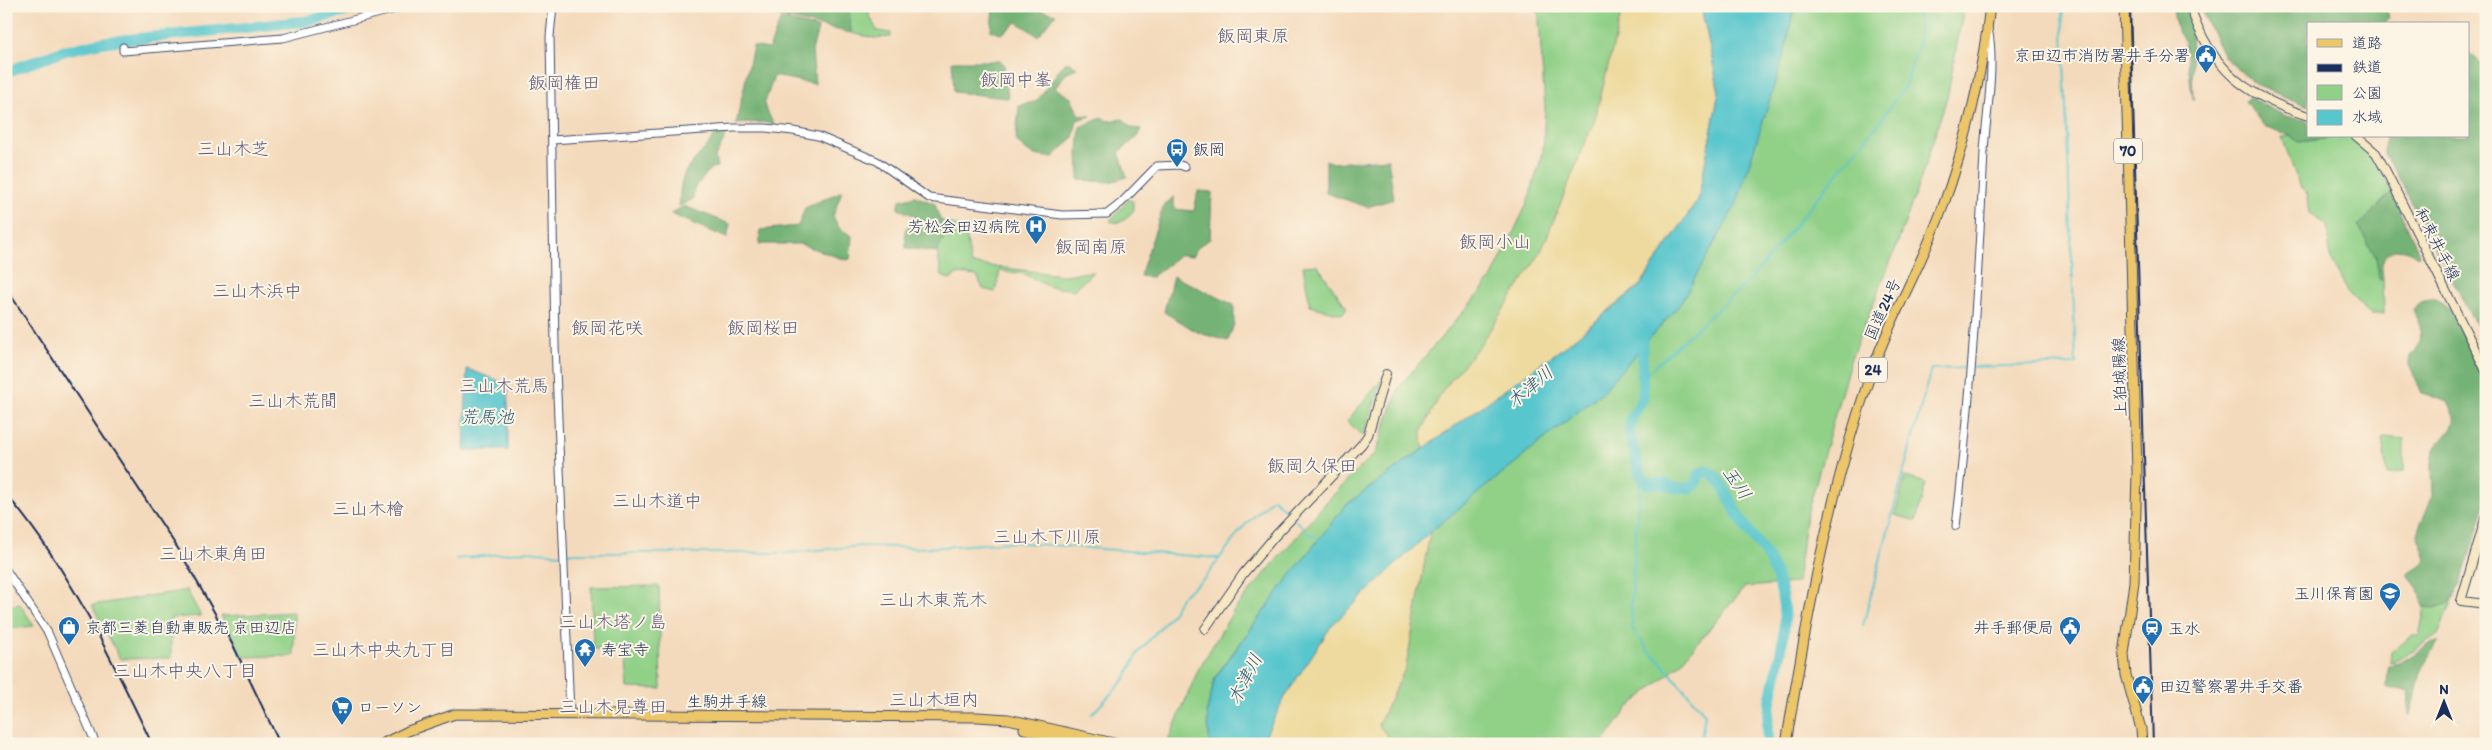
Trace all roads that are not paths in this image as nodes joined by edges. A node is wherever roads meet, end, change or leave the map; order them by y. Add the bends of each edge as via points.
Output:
1 (407, 6) edge
2 (553, 6) edge
3 (1990, 6) edge
4 (2124, 6) edge
5 (2190, 6) edge
6 (1988, 26) junction
7 (123, 48) dead end
8 (2307, 116) edge
9 (2358, 138) edge
10 (552, 140) junction
11 (1185, 167) dead end
12 (2486, 371) edge
13 (1386, 374) dead end
14 (2486, 516) edge
15 (1956, 526) dead end
16 (6, 570) edge
17 (2486, 604) edge
18 (1205, 629) dead end
19 (570, 714) junction
20 (958, 717) junction
21 (96, 744) edge
22 (382, 744) edge
23 (1079, 744) edge
24 (1118, 744) edge
25 (1786, 744) edge
26 (2142, 744) edge

1 - 7 street via 283,38 123,51
2 - 10 street via 550,36
3 - 6 main road, 国道24号 / 24
4 - 26 main road, 上狛城陽線 / 70 via 2137,472 2134,582 2124,654
5 - 8 main road via 2197,29 2211,52 2237,80 2275,105
6 - 15 street via 1992,45 1979,268
6 - 25 main road, 国道24号 / 24 via 1970,117 1942,209 1875,362 1840,481 1816,578
9 - 12 main road, 和束井手線 via 2376,153 2386,171
10 - 11 street via 734,128 793,131 818,136 877,161 930,198 1062,215 1107,214 1157,166
10 - 19 street via 556,406
13 - 18 main road via 1368,435 1362,444 1275,536 1243,574
14 - 17 main road via 2460,601
16 - 21 street via 48,633
19 - 20 main road, 生駒井手線
19 - 22 main road, 生駒井手線 via 455,714
20 - 23 main road, 生駒井手線 via 1015,727
20 - 24 main road, 生駒井手線 via 1008,719

